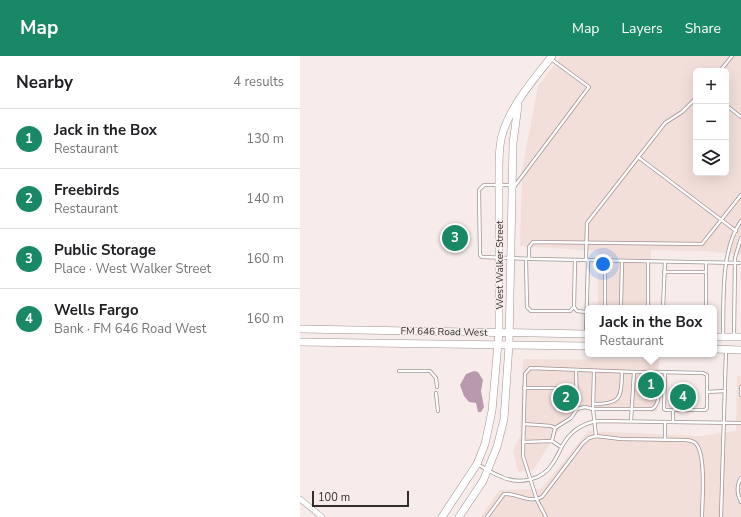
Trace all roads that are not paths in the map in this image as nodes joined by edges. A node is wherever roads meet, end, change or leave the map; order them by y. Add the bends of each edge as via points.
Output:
1 (732, 56) edge
2 (551, 57) edge
3 (722, 68) edge
4 (519, 100) junction
5 (693, 101) edge
6 (729, 107) edge
7 (741, 117) edge
8 (638, 157) junction
9 (499, 184) junction
10 (512, 187) junction
11 (741, 195) edge
12 (722, 220) junction
13 (741, 221) edge
14 (736, 231) junction
15 (741, 238) edge
16 (586, 243) junction
17 (498, 258) junction
18 (511, 258) junction
19 (527, 259) junction
20 (575, 260) junction
21 (587, 260) junction
22 (605, 260) junction
23 (622, 261) junction
24 (648, 261) junction
25 (665, 262) junction
26 (706, 263) junction
27 (726, 263) junction
28 (735, 263) junction
29 (741, 263) edge
30 (664, 272) junction
31 (706, 272) junction
32 (586, 305) edge
33 (605, 305) edge
34 (621, 305) edge
35 (648, 305) edge
36 (663, 305) edge
37 (706, 305) edge
38 (574, 308) junction
39 (585, 312) edge
40 (300, 329) edge
41 (499, 332) junction
42 (509, 333) junction
43 (585, 334) edge
44 (717, 337) edge
45 (723, 337) junction
46 (738, 337) edge
47 (300, 342) edge
48 (498, 344) junction
49 (509, 344) junction
50 (585, 346) edge
51 (717, 349) edge
52 (726, 350) junction
53 (741, 350) edge
54 (576, 370) junction
55 (400, 371) dead end
56 (594, 371) junction
57 (622, 372) junction
58 (634, 372) junction
59 (658, 372) junction
60 (665, 372) junction
61 (437, 387) dead end
62 (741, 387) edge
63 (524, 388) junction
64 (576, 388) junction
65 (726, 391) junction
66 (707, 392) junction
67 (436, 393) dead end
68 (741, 395) edge
69 (594, 404) junction
70 (576, 409) junction
71 (594, 409) junction
72 (632, 409) junction
73 (673, 410) junction
74 (438, 411) dead end
75 (595, 421) junction
76 (631, 421) junction
77 (665, 422) junction
78 (673, 422) junction
79 (725, 423) junction
80 (741, 423) edge
81 (524, 424) junction
82 (555, 428) junction
83 (596, 436) junction
84 (665, 439) junction
85 (552, 441) junction
86 (523, 442) junction
87 (561, 447) junction
88 (477, 464) junction
89 (488, 470) junction
90 (741, 478) edge
91 (531, 479) junction
92 (300, 500) edge
93 (537, 500) junction
94 (741, 502) edge
95 (322, 517) edge
96 (442, 517) edge
97 (459, 517) edge
98 (487, 517) edge
99 (546, 517) edge
100 (702, 517) edge
101 (721, 517) edge

1 - 3 lane
2 - 4 street, West Walker Street
2 - 10 lane via 589,87
4 - 9 street, West Walker Street via 503,132 500,144
4 - 10 street, West Walker Street via 514,131
5 - 8 lane via 665,124
6 - 7 lane
8 - 12 lane
8 - 16 lane via 587,223
9 - 10 lane
9 - 17 street, West Walker Street
9 - 17 lane via 484,185 479,190 480,255
10 - 18 street, West Walker Street
11 - 12 lane
12 - 14 lane
12 - 16 lane via 702,244
13 - 14 lane
14 - 27 lane
15 - 28 lane
16 - 19 lane via 533,242 529,246
16 - 21 lane
17 - 18 lane
17 - 41 street, West Walker Street
18 - 19 lane
18 - 42 street, West Walker Street
19 - 20 lane
19 - 38 lane via 527,307 531,311 570,311
20 - 21 lane
20 - 38 lane
21 - 22 lane
21 - 32 lane
22 - 23 lane
22 - 33 lane
23 - 24 lane
23 - 34 lane
24 - 25 lane
24 - 35 lane
25 - 26 lane
25 - 30 lane
26 - 27 lane
26 - 31 lane
27 - 28 lane
27 - 45 lane
28 - 29 lane
28 - 46 lane
30 - 31 lane
30 - 36 lane
31 - 37 lane
38 - 39 lane
40 - 41 street, FM 646 Road West
41 - 42 street, FM 646 Road West
41 - 48 street, West Walker Street
42 - 43 street, FM 646 Road West
42 - 49 street, West Walker Street
44 - 45 street
45 - 46 street
47 - 48 street, FM 646 Road West
48 - 49 street, FM 646 Road West
48 - 88 street, West Walker Street via 492,411 485,444
49 - 50 street, FM 646 Road West
49 - 89 street, West Walker Street via 504,419
51 - 52 street
52 - 53 street
52 - 65 lane
54 - 56 lane
54 - 63 lane via 530,368 524,374
54 - 64 lane
55 - 61 lane via 430,371 436,378
56 - 57 lane
56 - 69 lane
57 - 58 lane
57 - 69 lane via 622,391 619,398 608,404
58 - 59 lane
58 - 72 lane
59 - 60 lane
59 - 72 lane via 658,402 655,407
60 - 66 lane via 699,372 707,375
60 - 73 lane via 664,409
62 - 68 lane
63 - 64 lane
63 - 81 lane
64 - 70 lane
65 - 66 lane
65 - 79 lane
66 - 73 lane via 706,408 702,411
67 - 74 lane
69 - 71 lane
70 - 71 lane
70 - 82 lane via 571,418
71 - 72 lane
71 - 75 lane
72 - 76 lane
73 - 78 lane
75 - 76 lane
75 - 83 lane
75 - 87 lane via 575,429
76 - 77 lane
77 - 78 lane
77 - 84 lane
78 - 79 lane
79 - 80 lane
79 - 101 lane
81 - 82 lane
81 - 86 lane
82 - 85 lane
83 - 84 lane
83 - 93 lane via 582,443 542,497
84 - 100 lane via 694,442 700,449
85 - 86 lane
85 - 87 lane
86 - 91 lane via 523,456
87 - 91 lane via 547,470
88 - 89 lane
88 - 96 street, West Walker Street
89 - 91 lane via 511,480
89 - 97 street, West Walker Street
90 - 94 lane via 737,487
91 - 93 lane
92 - 95 street
93 - 98 lane via 504,494
93 - 99 lane

